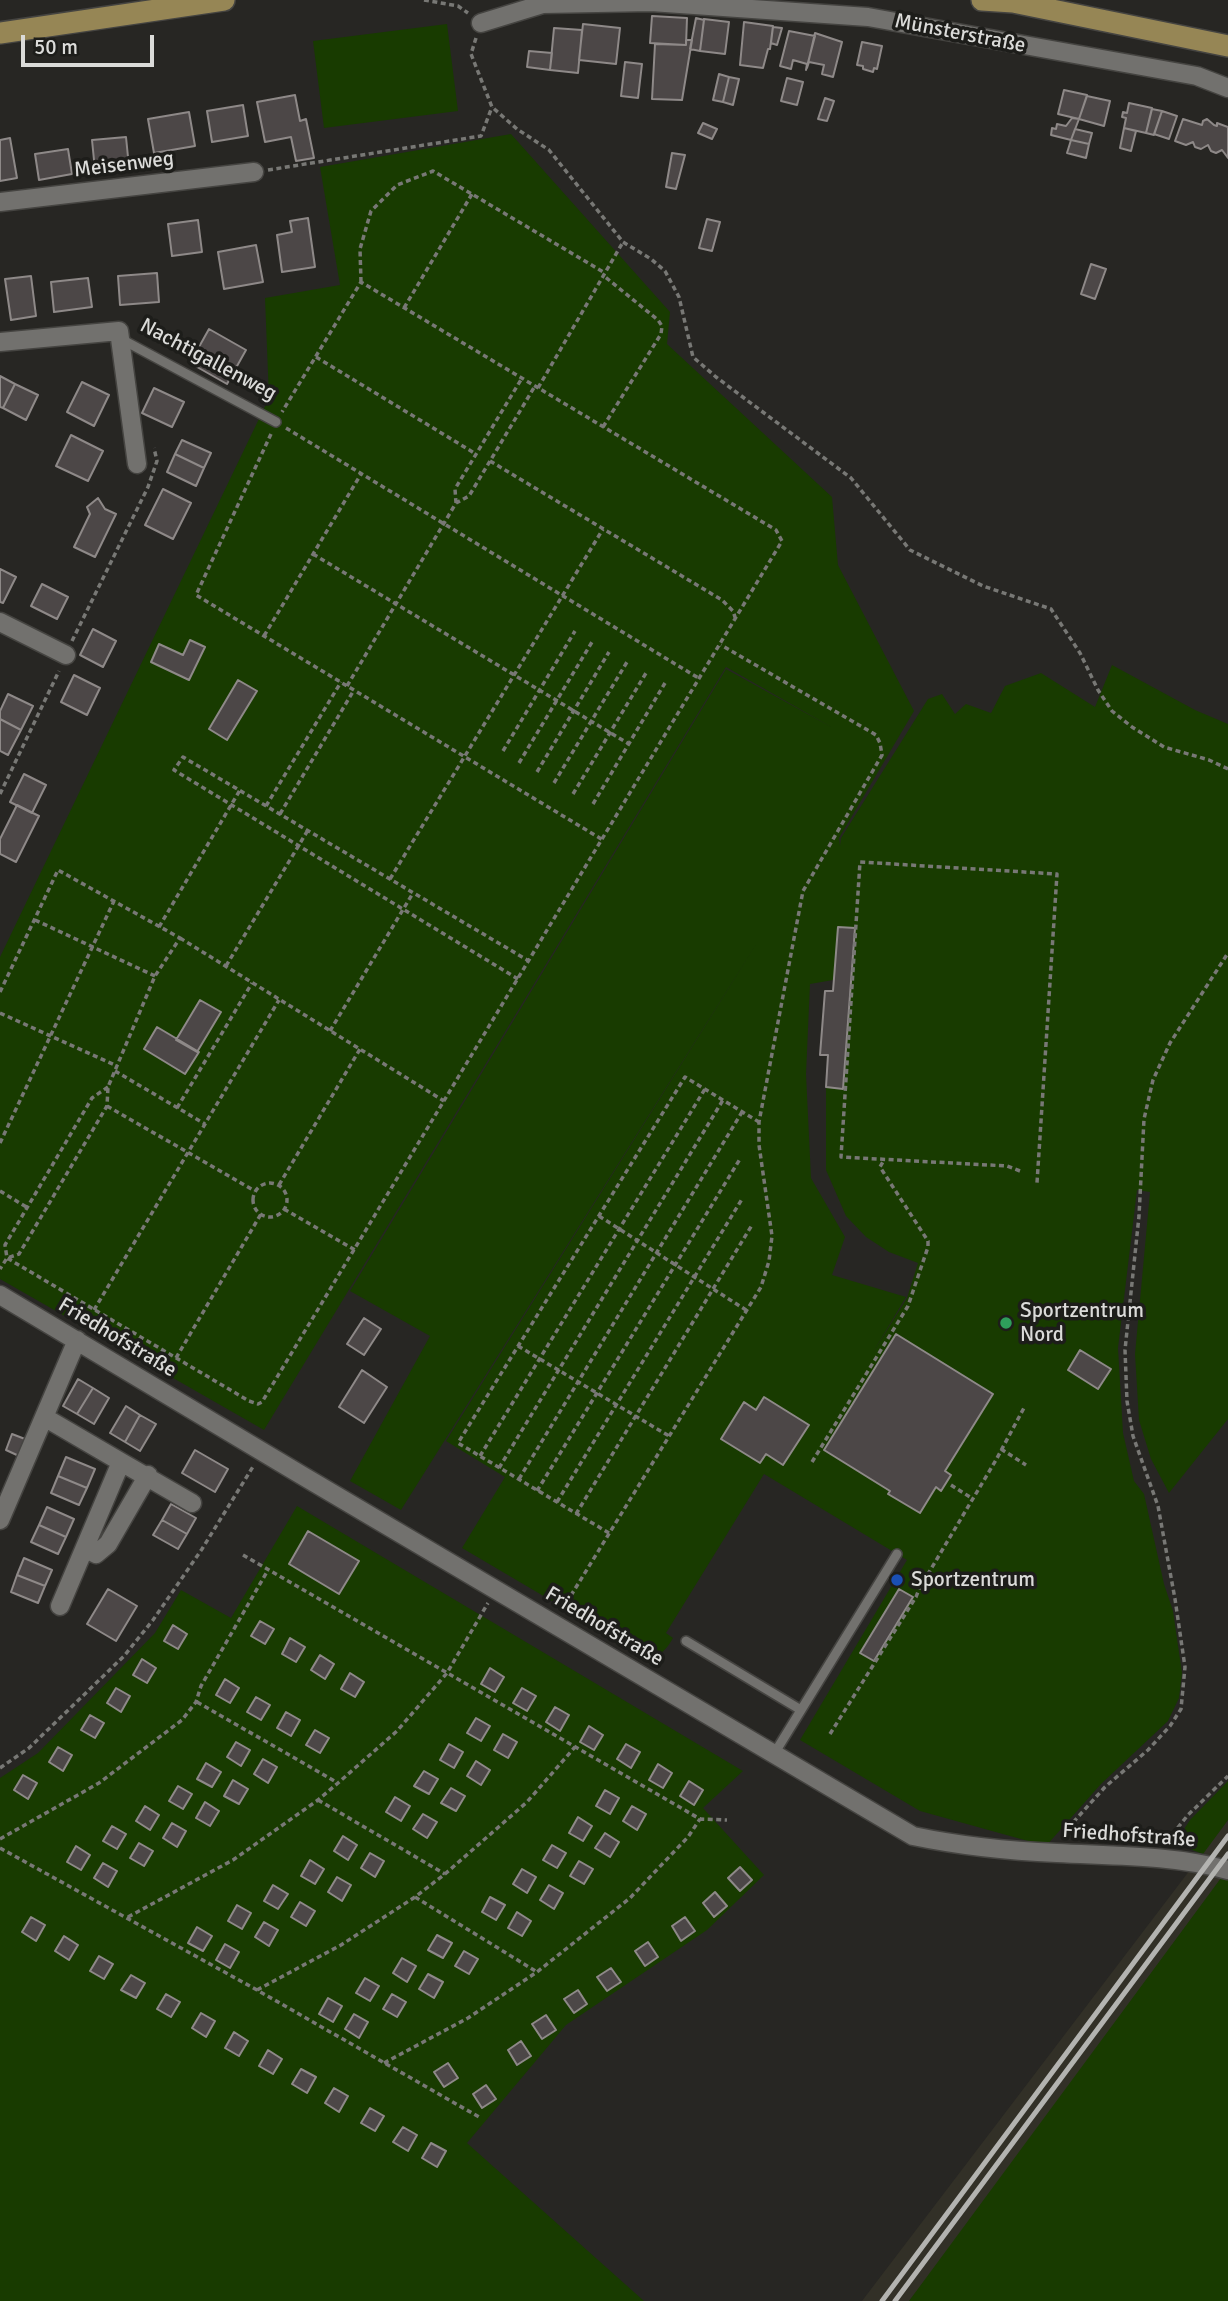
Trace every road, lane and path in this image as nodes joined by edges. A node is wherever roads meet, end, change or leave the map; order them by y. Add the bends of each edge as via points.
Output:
1 (224, 0) edge
2 (424, 0) edge
3 (982, 0) edge
4 (481, 23) junction
5 (0, 33) edge
6 (1228, 46) edge
7 (1228, 88) edge
8 (492, 107) junction
9 (254, 172) joint
10 (472, 194) junction
11 (0, 202) edge
12 (624, 242) junction
13 (604, 274) junction
14 (361, 282) junction
15 (404, 308) junction
16 (121, 338) junction
17 (0, 342) edge
18 (316, 356) junction
19 (522, 378) junction
20 (536, 387) junction
21 (275, 422) junction
22 (603, 427) junction
23 (476, 454) junction
24 (490, 461) junction
25 (137, 464) dead end
26 (361, 474) junction
27 (148, 487) dead end
28 (456, 503) junction
29 (443, 524) junction
30 (603, 529) junction
31 (313, 554) junction
32 (562, 596) junction
33 (396, 604) junction
34 (736, 620) junction
35 (0, 622) edge
36 (575, 631) dead end
37 (264, 636) junction
38 (74, 637) dead end
39 (592, 642) dead end
40 (721, 645) junction
41 (609, 652) dead end
42 (66, 655) dead end
43 (627, 662) dead end
44 (646, 673) dead end
45 (514, 675) junction
46 (700, 679) junction
47 (341, 682) junction
48 (665, 684) dead end
49 (347, 686) junction
50 (354, 690) junction
51 (539, 691) junction
52 (50, 692) dead end
53 (556, 701) junction
54 (573, 711) junction
55 (591, 722) junction
56 (610, 733) junction
57 (629, 744) junction
58 (503, 751) dead end
59 (464, 757) junction
60 (519, 762) dead end
61 (1228, 769) edge
62 (537, 772) dead end
63 (554, 783) dead end
64 (240, 790) junction
65 (0, 794) edge
66 (573, 794) dead end
67 (593, 804) dead end
68 (231, 805) junction
69 (266, 806) junction
70 (280, 814) junction
71 (307, 830) junction
72 (603, 840) junction
73 (298, 846) junction
74 (390, 879) junction
75 (413, 893) junction
76 (114, 901) junction
77 (403, 909) junction
78 (34, 920) junction
79 (159, 926) junction
80 (180, 938) junction
81 (93, 947) junction
82 (1228, 953) edge
83 (529, 961) junction
84 (226, 966) junction
85 (155, 976) junction
86 (518, 979) junction
87 (252, 983) junction
88 (0, 992) edge
89 (279, 999) junction
90 (0, 1013) edge
91 (330, 1031) junction
92 (51, 1036) junction
93 (360, 1049) junction
94 (116, 1068) junction
95 (108, 1087) junction
96 (705, 1089) junction
97 (444, 1101) junction
98 (723, 1101) junction
99 (107, 1106) junction
100 (177, 1108) junction
101 (742, 1112) junction
102 (759, 1122) junction
103 (205, 1124) junction
104 (0, 1143) edge
105 (188, 1152) junction
106 (740, 1159) dead end
107 (884, 1160) junction
108 (1020, 1171) dead end
109 (1037, 1183) dead end
110 (279, 1185) junction
111 (0, 1191) edge
112 (255, 1191) junction
113 (742, 1199) dead end
114 (28, 1208) junction
115 (284, 1209) junction
116 (261, 1214) junction
117 (599, 1216) junction
118 (752, 1225) dead end
119 (619, 1229) junction
120 (638, 1241) junction
121 (355, 1250) junction
122 (656, 1253) junction
123 (7, 1258) junction
124 (675, 1265) junction
125 (0, 1269) edge
126 (694, 1277) junction
127 (713, 1289) junction
128 (0, 1295) edge
129 (94, 1310) junction
130 (746, 1310) junction
131 (77, 1340) junction
132 (518, 1346) junction
133 (176, 1358) junction
134 (540, 1359) junction
135 (559, 1370) junction
136 (578, 1381) junction
137 (597, 1393) junction
138 (616, 1404) junction
139 (1025, 1406) dead end
140 (636, 1416) junction
141 (44, 1418) junction
142 (669, 1436) junction
143 (1001, 1449) junction
144 (262, 1452) junction
145 (480, 1456) junction
146 (121, 1462) junction
147 (812, 1462) dead end
148 (1026, 1465) dead end
149 (499, 1468) junction
150 (148, 1475) junction
151 (519, 1479) junction
152 (951, 1485) dead end
153 (537, 1491) junction
154 (973, 1499) junction
155 (557, 1502) junction
156 (192, 1503) dead end
157 (576, 1514) junction
158 (0, 1520) edge
159 (609, 1533) junction
160 (85, 1548) junction
161 (897, 1554) dead end
162 (243, 1555) dead end
163 (268, 1570) junction
164 (496, 1590) junction
165 (60, 1606) dead end
166 (554, 1623) junction
167 (686, 1641) dead end
168 (447, 1673) junction
169 (196, 1702) junction
170 (801, 1710) junction
171 (830, 1734) dead end
172 (575, 1747) junction
173 (774, 1754) junction
174 (0, 1768) edge
175 (1228, 1776) edge
176 (338, 1783) junction
177 (318, 1800) junction
178 (700, 1819) junction
179 (727, 1820) dead end
180 (0, 1839) edge
181 (0, 1848) edge
182 (1055, 1853) junction
183 (1156, 1857) junction
184 (1228, 1870) edge
185 (445, 1874) junction
186 (415, 1897) junction
187 (127, 1917) junction
188 (537, 1972) junction
189 (257, 1990) junction
190 (384, 2063) junction
191 (479, 2117) dead end

1 - 5 main road
2 - 4 path via 458,6
3 - 6 main road, Münsterstraße via 1013,2
4 - 7 street, Münsterstraße via 543,4 638,2 868,17 1197,76
4 - 8 path via 471,54
8 - 9 path via 481,136
8 - 12 path via 549,150
9 - 11 street, Meisenweg
10 - 13 path
10 - 14 path via 433,171 397,185 371,211 359,249
10 - 15 path
12 - 13 path
12 - 61 path via 665,271 679,297 693,357 851,478 910,550 983,586 1051,609 1112,711 1164,747
13 - 20 path
13 - 22 path via 662,326
14 - 15 path
14 - 18 path
15 - 19 path
16 - 17 street, Nachtigallenweg via 119,331
16 - 21 lane, Nachtigallenweg
16 - 25 street
18 - 21 path
18 - 23 path
19 - 20 path
19 - 23 path
20 - 22 path
20 - 24 path
21 - 26 path
21 - 37 path via 196,595
22 - 34 path via 781,536 781,546
23 - 28 path via 455,489
24 - 28 path via 469,496
24 - 30 path
26 - 29 path
26 - 31 path
27 - 38 path
28 - 29 path
29 - 32 path
29 - 33 path
30 - 32 path
30 - 34 path via 722,600
31 - 33 path
31 - 37 path
32 - 45 path
32 - 46 path
33 - 45 path
33 - 49 path
34 - 40 path
35 - 42 street
36 - 51 path
37 - 47 path
39 - 53 path
40 - 46 path
40 - 102 path via 876,736 882,755 803,891
41 - 54 path
43 - 55 path
44 - 56 path
45 - 51 path
45 - 59 path
46 - 72 path
47 - 49 path
47 - 69 path
48 - 57 path
49 - 50 path
50 - 59 path
50 - 70 path
51 - 53 path
51 - 58 path
52 - 65 path
53 - 54 path
53 - 60 path
54 - 55 path
54 - 62 path
55 - 56 path
55 - 63 path
56 - 57 path
56 - 66 path
57 - 67 path
59 - 72 path
59 - 74 path
64 - 68 path
64 - 68 path via 183,757 174,770
64 - 69 path
68 - 73 path
68 - 79 path
69 - 70 path
70 - 71 path
71 - 73 path
71 - 74 path
72 - 83 path
73 - 77 path
73 - 84 path
74 - 75 path
75 - 77 path
75 - 83 path
76 - 78 path via 58,870
76 - 79 path
76 - 81 path
77 - 86 path
77 - 91 path
78 - 81 path
78 - 88 path
79 - 80 path
80 - 84 path
80 - 85 path
81 - 85 path
81 - 92 path
82 - 182 path via 1170,1043 1153,1080 1143,1119 1139,1216 1125,1350 1133,1436 1158,1506 1175,1599 1185,1667 1181,1709 1148,1750 1105,1787 1068,1828
83 - 86 path
84 - 87 path
85 - 94 path
86 - 97 path
87 - 89 path
87 - 100 path
89 - 91 path
89 - 103 path
90 - 92 path
91 - 93 path
92 - 94 path
92 - 104 path
93 - 97 path
93 - 110 path
94 - 95 path
94 - 100 path
95 - 99 path
95 - 114 path via 92,1098
96 - 98 path
96 - 117 path via 685,1077
96 - 119 path
97 - 121 path
98 - 101 path
98 - 120 path
99 - 105 path
99 - 123 path via 19,1254
100 - 103 path
101 - 102 path
101 - 122 path
102 - 130 path via 772,1236 761,1287
103 - 105 path
105 - 112 path
105 - 129 path
106 - 124 path
107 - 108 path via 1007,1166
107 - 109 path via 841,1157 860,862 1057,874
107 - 147 path via 880,1167 928,1247 908,1306
110 - 112 path via 266,1183
110 - 115 path via 286,1196
111 - 114 path
112 - 116 path via 253,1203
113 - 126 path
114 - 123 path via 5,1245
115 - 116 path via 274,1216
115 - 121 path
116 - 133 path
117 - 119 path
117 - 132 path
118 - 127 path
119 - 120 path
119 - 134 path
120 - 122 path
120 - 135 path
121 - 133 path via 262,1402 249,1401
122 - 124 path
122 - 136 path
123 - 125 path
123 - 129 path
124 - 126 path
124 - 137 path
126 - 127 path
126 - 138 path
127 - 130 path
127 - 140 path
128 - 131 street, Friedhofstraße
129 - 133 path
130 - 142 path
131 - 141 street
131 - 144 street, Friedhofstraße
132 - 134 path
132 - 145 path via 458,1443
134 - 135 path
134 - 145 path
135 - 136 path
135 - 149 path
136 - 137 path
136 - 151 path
137 - 138 path
137 - 153 path
138 - 140 path
138 - 155 path
139 - 143 path
140 - 142 path
140 - 157 path
141 - 146 street
141 - 158 street
142 - 159 path
143 - 148 path
143 - 154 path
144 - 164 street, Friedhofstraße
144 - 174 path via 202,1549 124,1656 38,1740
145 - 149 path
146 - 150 street
146 - 160 street
149 - 151 path
150 - 156 street
150 - 160 street via 108,1544 96,1554
151 - 153 path
152 - 154 path
153 - 155 path
154 - 171 path
155 - 157 path
157 - 159 path
159 - 166 path
160 - 165 street
161 - 170 lane
162 - 163 path
163 - 168 path
163 - 169 path
164 - 166 street, Friedhofstraße
164 - 168 path
166 - 173 street, Friedhofstraße
167 - 170 lane
168 - 172 path
168 - 176 path via 397,1731
169 - 176 path
169 - 180 path via 183,1720 99,1783
170 - 173 lane
172 - 178 path
172 - 185 path via 527,1802
173 - 182 street, Friedhofstraße via 913,1836 961,1846
175 - 183 path via 1188,1815
176 - 177 path
177 - 185 path
177 - 187 path via 233,1860
178 - 179 path
178 - 188 path via 630,1898
181 - 187 path
182 - 183 street, Friedhofstraße
183 - 184 street, Friedhofstraße
185 - 186 path
186 - 188 path
186 - 189 path via 341,1945
187 - 189 path
188 - 190 path via 468,2018
189 - 190 path
190 - 191 path

